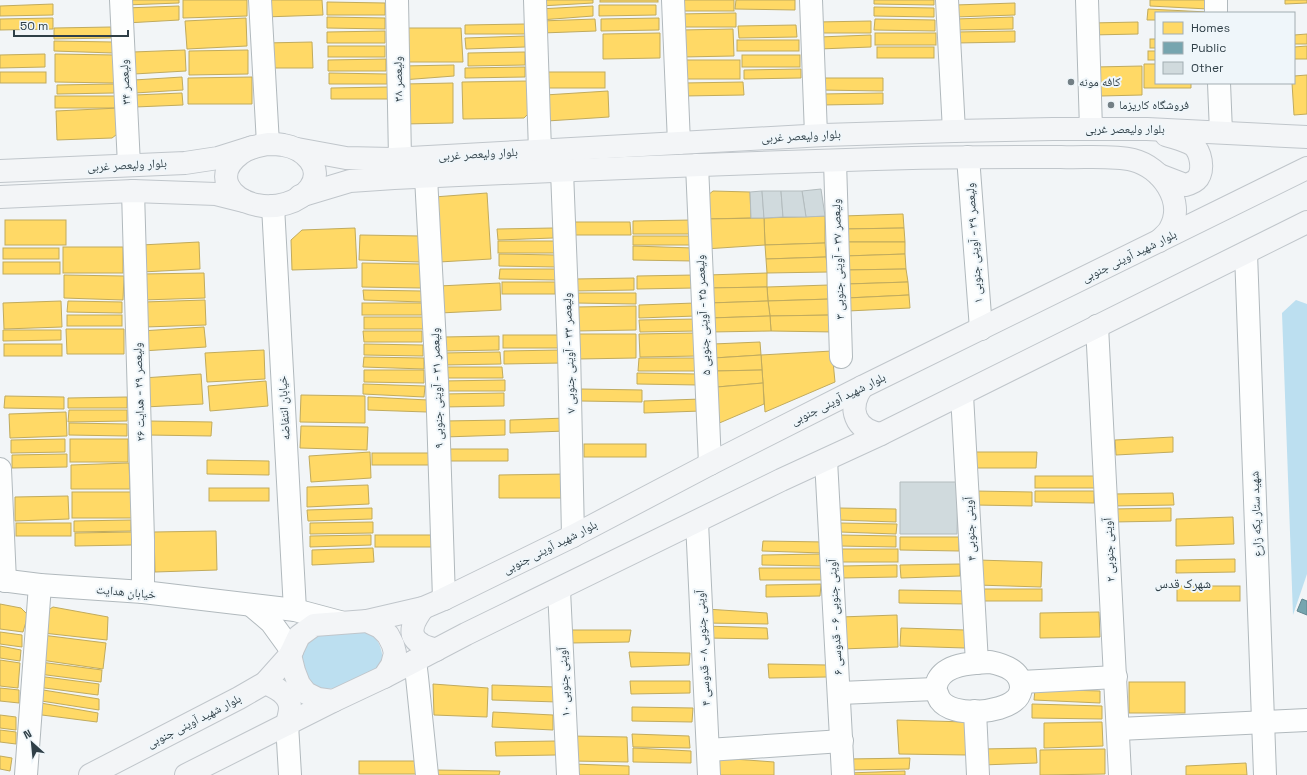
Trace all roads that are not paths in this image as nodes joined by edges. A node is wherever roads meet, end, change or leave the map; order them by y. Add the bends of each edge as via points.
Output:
1 (121, 0) edge
2 (260, 0) edge
3 (397, 0) edge
4 (536, 0) edge
5 (673, 0) edge
6 (811, 0) edge
7 (947, 0) edge
8 (1087, 0) edge
9 (1216, 0) edge
10 (1216, 12) edge
11 (1219, 84) edge
12 (1091, 129) junction
13 (1147, 129) junction
14 (954, 131) junction
15 (1222, 132) junction
16 (816, 135) junction
17 (1307, 137) edge
18 (679, 143) junction
19 (260, 146) junction
20 (297, 149) junction
21 (540, 151) junction
22 (968, 157) junction
23 (400, 159) junction
24 (835, 161) junction
25 (129, 165) junction
26 (697, 166) junction
27 (1307, 168) edge
28 (0, 171) edge
29 (562, 171) junction
30 (1158, 175) junction
31 (426, 177) junction
32 (134, 191) junction
33 (300, 196) junction
34 (0, 197) edge
35 (244, 201) junction
36 (273, 206) junction
37 (1307, 222) edge
38 (1159, 241) junction
39 (1246, 253) junction
40 (1098, 326) junction
41 (981, 329) junction
42 (841, 357) dead end
43 (862, 387) junction
44 (962, 394) junction
45 (881, 434) junction
46 (826, 460) junction
47 (710, 464) junction
48 (0, 469) edge
49 (697, 522) junction
50 (573, 536) junction
51 (3, 581) edge
52 (40, 585) junction
53 (560, 590) junction
54 (143, 592) junction
55 (444, 599) junction
56 (251, 604) junction
57 (423, 608) junction
58 (295, 610) junction
59 (367, 621) junction
60 (340, 623) junction
61 (436, 650) junction
62 (291, 653) junction
63 (415, 661) junction
64 (978, 663) junction
65 (384, 677) junction
66 (1116, 677) junction
67 (1021, 682) junction
68 (265, 683) junction
69 (935, 689) junction
70 (840, 693) junction
71 (333, 701) junction
72 (975, 711) junction
73 (1307, 720) edge
74 (1264, 721) junction
75 (287, 724) junction
76 (1119, 729) junction
77 (842, 741) junction
78 (708, 750) junction
79 (26, 775) edge
80 (90, 775) edge
81 (186, 775) edge
82 (290, 775) edge
83 (427, 775) edge
84 (568, 775) edge
85 (709, 775) edge
86 (843, 775) edge
87 (978, 775) edge
88 (1120, 775) edge
89 (1265, 775) edge

1 - 25 street, ولیعصر ۳۴
2 - 19 street
3 - 23 street, ولیعصر ۳۸
4 - 21 street
5 - 18 street
6 - 16 street
7 - 14 street
8 - 12 street
9 - 10 street
11 - 15 street
12 - 13 main road, بلوار ولیعصر غربی
12 - 14 main road, بلوار ولیعصر غربی
13 - 15 main road, بلوار ولیعصر غربی
13 - 30 main road via 1186,141 1194,146 1200,160 1198,178 1192,183 1185,185
14 - 16 main road, بلوار ولیعصر غربی
15 - 17 main road, بلوار ولیعصر غربی
16 - 18 main road, بلوار ولیعصر غربی
18 - 21 main road, بلوار ولیعصر غربی
19 - 20 main road via 283,144
19 - 25 main road, بلوار ولیعصر غربی via 218,158 185,163
19 - 35 main road via 240,153 230,163 226,174 227,184 233,194
20 - 23 main road, بلوار ولیعصر غربی via 346,158
20 - 33 main road via 308,156 314,166 310,187
21 - 23 main road, بلوار ولیعصر غربی
22 - 24 main road, بلوار ولیعصر غربی
22 - 30 main road, بلوار ولیعصر غربی via 1133,160
22 - 41 street, ولیعصر ۳۹ - آوینی جنوبی ۱
24 - 26 main road, بلوار ولیعصر غربی
24 - 42 street, ولیعصر ۳۷ - آوینی جنوبی ۳
25 - 28 main road, بلوار ولیعصر غربی
26 - 29 main road, بلوار ولیعصر غربی
26 - 47 street, ولیعصر ۳۵ - آوینی جنوبی ۵
27 - 38 main road, بلوار شهید آوینی جنوبی
29 - 31 main road, بلوار ولیعصر غربی
29 - 50 street, ولیعصر ۳۳ - آوینی جنوبی ۷
30 - 38 main road, بلوار ولیعصر غربی via 1171,191 1175,212 1170,229
31 - 33 main road, بلوار ولیعصر غربی via 350,181
31 - 55 street, ولیعصر ۳۱ - آوینی جنوبی ۹ via 437,381
32 - 34 main road
32 - 35 main road via 216,194
32 - 54 street, ولیعصر ۲۹ - هدایت ۲۶
33 - 36 main road via 288,203
35 - 36 main road
36 - 58 street, خیابان انتفاضه
37 - 39 main road
38 - 41 main road, بلوار شهید آوینی جنوبی
39 - 40 main road
39 - 74 street, شهید ستار یکه زارع
40 - 44 main road
40 - 66 street, آوینی جنوبی ۲
41 - 43 main road, بلوار شهید آوینی جنوبی
43 - 45 main road via 856,395 854,413 864,428 872,433
43 - 47 main road, بلوار شهید آوینی جنوبی
44 - 45 main road
44 - 64 street, آوینی جنوبی ۴
45 - 46 main road
46 - 49 main road
46 - 70 street, آوینی جنوبی ۶ - قدوسی ۶
47 - 50 main road, بلوار شهید آوینی جنوبی
48 - 51 street
49 - 53 main road
49 - 78 street, آوینی جنوبی ۸ - قدوسی ۴
50 - 55 main road, بلوار شهید آوینی جنوبی
51 - 52 street, خیابان هدایت
52 - 54 street, خیابان هدایت
52 - 79 street
53 - 61 main road
53 - 84 street, آوینی جنوبی ۱۰
54 - 56 street, خیابان هدایت
55 - 57 main road, بلوار شهید آوینی جنوبی
56 - 58 street, خیابان هدایت
56 - 62 street via 271,622
57 - 59 main road, بلوار شهید آوینی جنوبی
57 - 61 main road via 412,628 414,638
58 - 60 street, خیابان هدایت
59 - 60 main road
59 - 65 main road via 380,627 393,645 395,654 392,665
60 - 62 main road via 314,625 299,636
61 - 63 main road
62 - 68 main road, بلوار شهید آوینی جنوبی
62 - 71 main road via 299,684 306,693 318,699
63 - 65 main road
63 - 83 street
64 - 67 street via 990,662 1007,667
64 - 69 street via 948,670 939,678
65 - 71 main road
66 - 67 street
66 - 76 street, آوینی جنوبی ۲
67 - 72 street via 1016,700 1007,706
68 - 75 main road via 286,696 290,708
68 - 80 main road, بلوار شهید آوینی جنوبی
69 - 70 street
69 - 72 street via 940,701 950,707
70 - 77 street, آوینی جنوبی ۶ - قدوسی ۶
71 - 75 main road
72 - 87 street
73 - 74 street
74 - 76 street
74 - 89 street, شهید ستار یکه زارع
75 - 81 main road
75 - 82 street
76 - 88 street, آوینی جنوبی ۲
77 - 78 street
77 - 86 street, آوینی جنوبی ۶ - قدوسی ۶
78 - 85 street, آوینی جنوبی ۸ - قدوسی ۴

